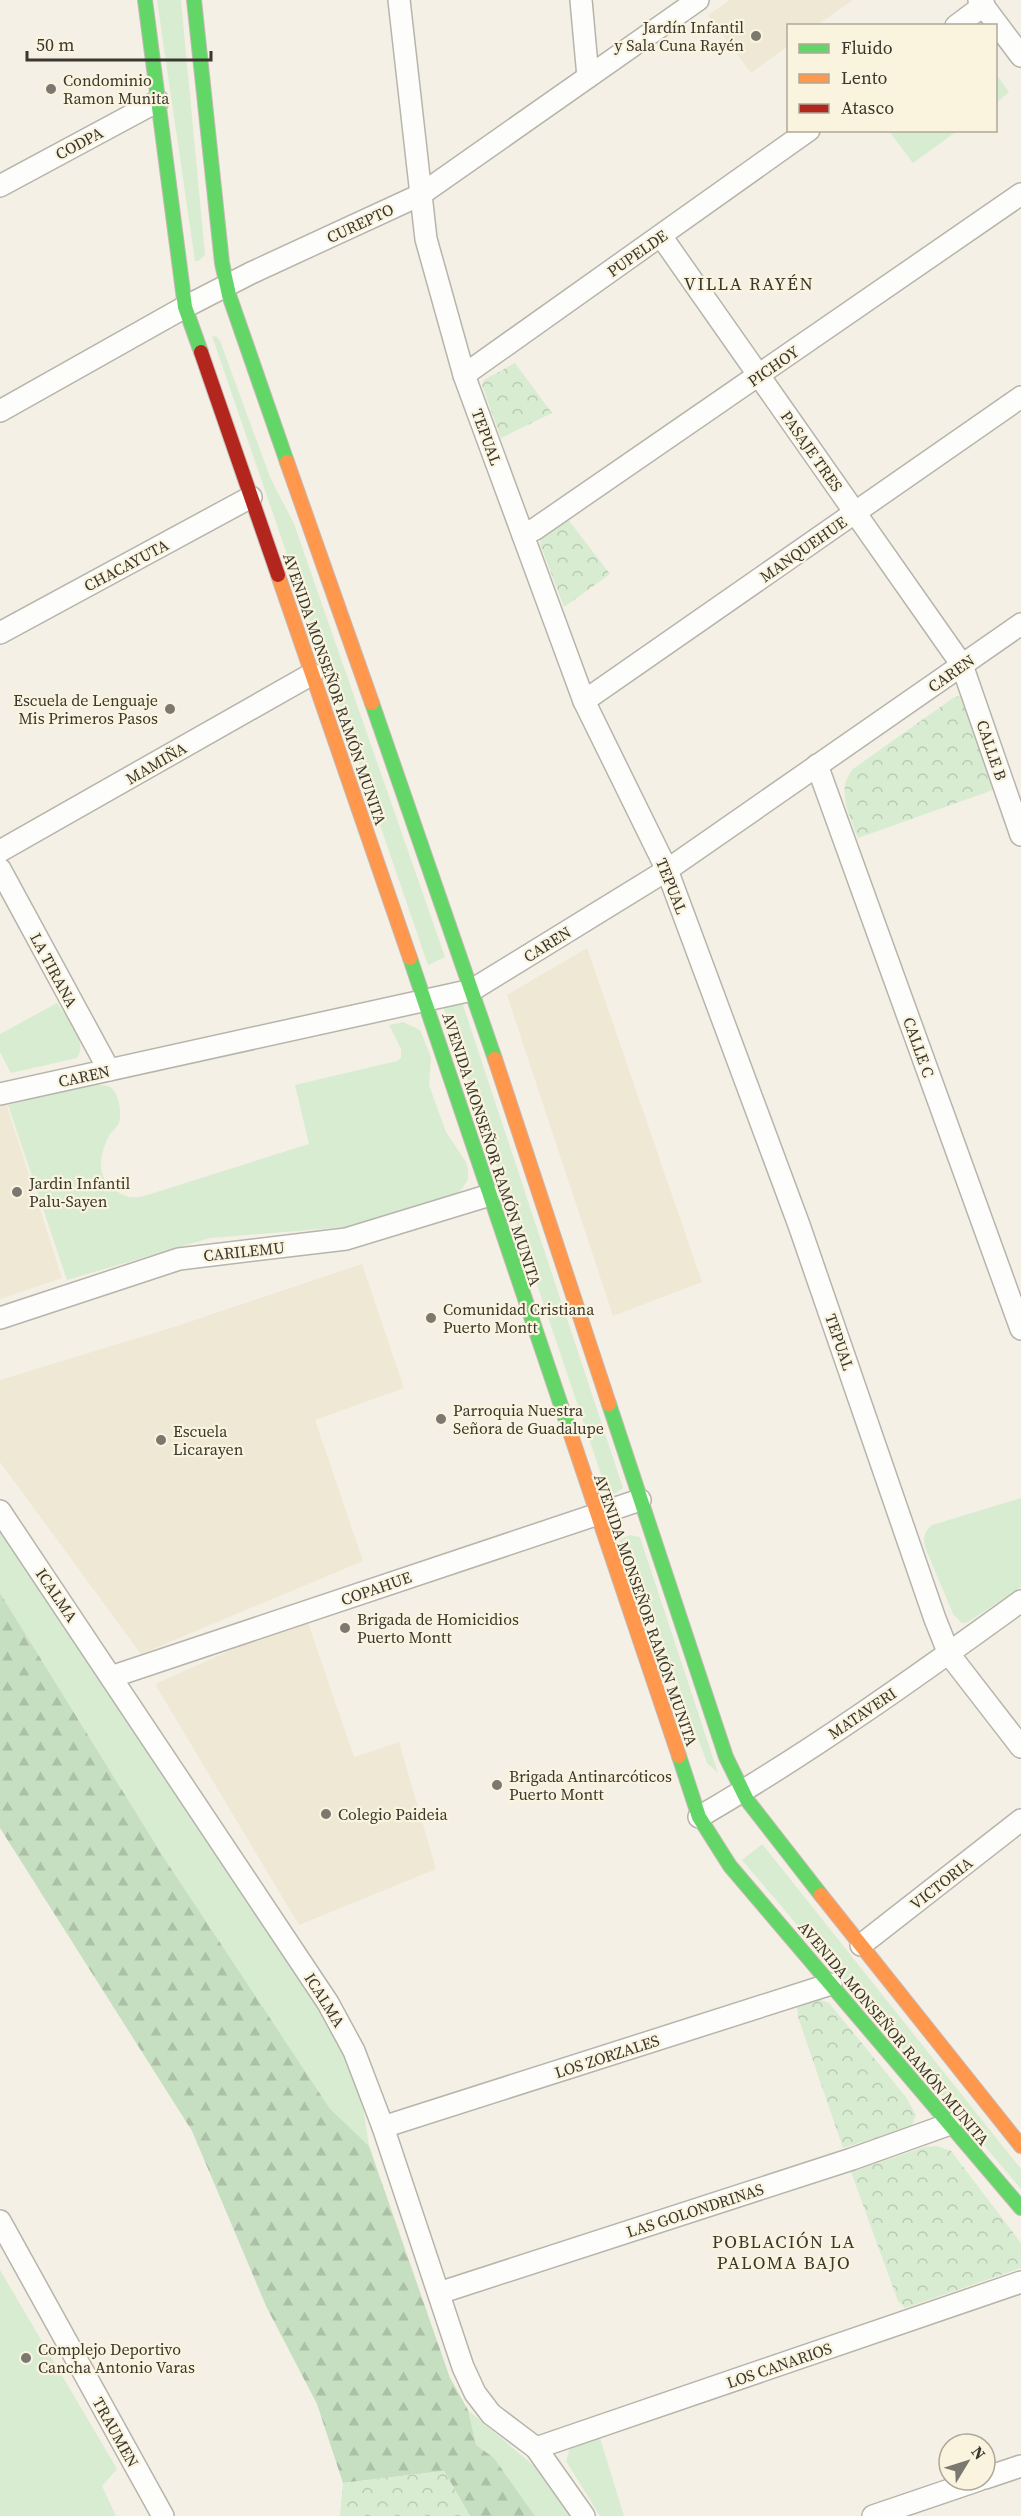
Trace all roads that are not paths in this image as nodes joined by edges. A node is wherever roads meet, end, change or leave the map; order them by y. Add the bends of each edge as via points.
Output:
1 (145, 0) edge
2 (194, 0) edge
3 (399, 0) edge
4 (581, 0) edge
5 (698, 0) edge
6 (982, 3) edge
7 (958, 24) edge
8 (1021, 56) edge
9 (588, 77) junction
10 (158, 101) junction
11 (806, 132) edge
12 (0, 186) edge
13 (1021, 194) edge
14 (420, 195) junction
15 (661, 236) junction
16 (227, 286) junction
17 (185, 307) junction
18 (464, 375) junction
19 (759, 376) junction
20 (1021, 397) edge
21 (0, 411) edge
22 (251, 497) junction
23 (855, 513) junction
24 (523, 535) junction
25 (1021, 624) edge
26 (0, 633) edge
27 (962, 665) junction
28 (312, 674) junction
29 (585, 701) junction
30 (817, 765) junction
31 (1021, 835) edge
32 (0, 851) edge
33 (0, 869) edge
34 (667, 870) junction
35 (472, 990) junction
36 (425, 1002) junction
37 (109, 1070) junction
38 (0, 1094) edge
39 (490, 1194) junction
40 (0, 1318) edge
41 (1021, 1329) edge
42 (640, 1500) junction
43 (0, 1511) edge
44 (596, 1513) junction
45 (1021, 1601) edge
46 (949, 1654) junction
47 (111, 1677) junction
48 (1021, 1747) edge
49 (742, 1791) junction
50 (699, 1817) junction
51 (1021, 1820) edge
52 (861, 1945) junction
53 (831, 1984) junction
54 (950, 2124) junction
55 (383, 2127) junction
56 (1021, 2146) edge
57 (1021, 2208) edge
58 (0, 2222) edge
59 (1021, 2282) edge
60 (439, 2293) junction
61 (536, 2448) junction
62 (1021, 2466) edge
63 (997, 2474) edge
64 (944, 2492) edge
65 (163, 2516) edge
66 (584, 2516) edge
67 (873, 2516) edge

1 - 10 main road, AVENIDA MONSEÑOR RAMÓN MUNITA
2 - 16 main road, AVENIDA MONSEÑOR RAMÓN MUNITA
3 - 14 street, TEPUAL
4 - 9 street
5 - 9 street, CUREPTO
6 - 7 street
6 - 8 street
9 - 14 street, CUREPTO
10 - 12 street, CODPA
10 - 17 main road, AVENIDA MONSEÑOR RAMÓN MUNITA
11 - 15 street, PUPELDE
13 - 19 street, PICHOY
14 - 16 street, CUREPTO
14 - 18 street, TEPUAL via 426,239
15 - 18 street, PUPELDE
15 - 19 street, PASAJE TRES
16 - 17 street, CUREPTO
16 - 35 main road, AVENIDA MONSEÑOR RAMÓN MUNITA
17 - 21 street, CUREPTO
17 - 22 main road, AVENIDA MONSEÑOR RAMÓN MUNITA
18 - 24 street, TEPUAL
19 - 23 street, PASAJE TRES
19 - 24 street, PICHOY
20 - 23 street, MANQUEHUE
22 - 26 street, CHACAYUTA
22 - 28 main road, AVENIDA MONSEÑOR RAMÓN MUNITA
23 - 27 street, PASAJE TRES
23 - 29 street, MANQUEHUE
24 - 29 street, TEPUAL
25 - 27 street, CAREN
27 - 30 street, CAREN
27 - 31 street, CALLE B
28 - 32 street, MAMIÑA
28 - 36 main road, AVENIDA MONSEÑOR RAMÓN MUNITA
29 - 34 street, TEPUAL
30 - 34 street, CAREN
30 - 41 street, CALLE C
33 - 37 street, LA TIRANA
34 - 35 street, CAREN
34 - 46 street, TEPUAL via 799,1225
35 - 36 street, CAREN
35 - 42 main road, AVENIDA MONSEÑOR RAMÓN MUNITA
36 - 37 street, CAREN
36 - 39 main road, AVENIDA MONSEÑOR RAMÓN MUNITA
37 - 38 street, CAREN
39 - 40 street, CARILEMU via 346,1239 179,1259
39 - 44 main road, AVENIDA MONSEÑOR RAMÓN MUNITA
42 - 44 street, COPAHUE
42 - 49 main road, AVENIDA MONSEÑOR RAMÓN MUNITA via 717,1734
43 - 47 street, ICALMA
44 - 47 street, COPAHUE
44 - 50 main road, AVENIDA MONSEÑOR RAMÓN MUNITA
45 - 46 street, MATAVERI
46 - 48 street, TEPUAL
46 - 49 street, MATAVERI
47 - 55 street, ICALMA via 328,2003 354,2051
49 - 50 street, MATAVERI
49 - 52 main road, AVENIDA MONSEÑOR RAMÓN MUNITA
50 - 53 main road, AVENIDA MONSEÑOR RAMÓN MUNITA via 730,1866
51 - 52 street, VICTORIA
52 - 56 main road, AVENIDA MONSEÑOR RAMÓN MUNITA
53 - 54 main road, AVENIDA MONSEÑOR RAMÓN MUNITA
53 - 55 street, LOS ZORZALES
54 - 57 main road, AVENIDA MONSEÑOR RAMÓN MUNITA
54 - 60 street, LAS GOLONDRINAS
55 - 60 street, ICALMA
58 - 65 street, TRAUMEN
59 - 61 street, LOS CANARIOS
60 - 61 street, ICALMA via 475,2393 491,2414
61 - 66 street, ICALMA
62 - 63 street
64 - 67 street

